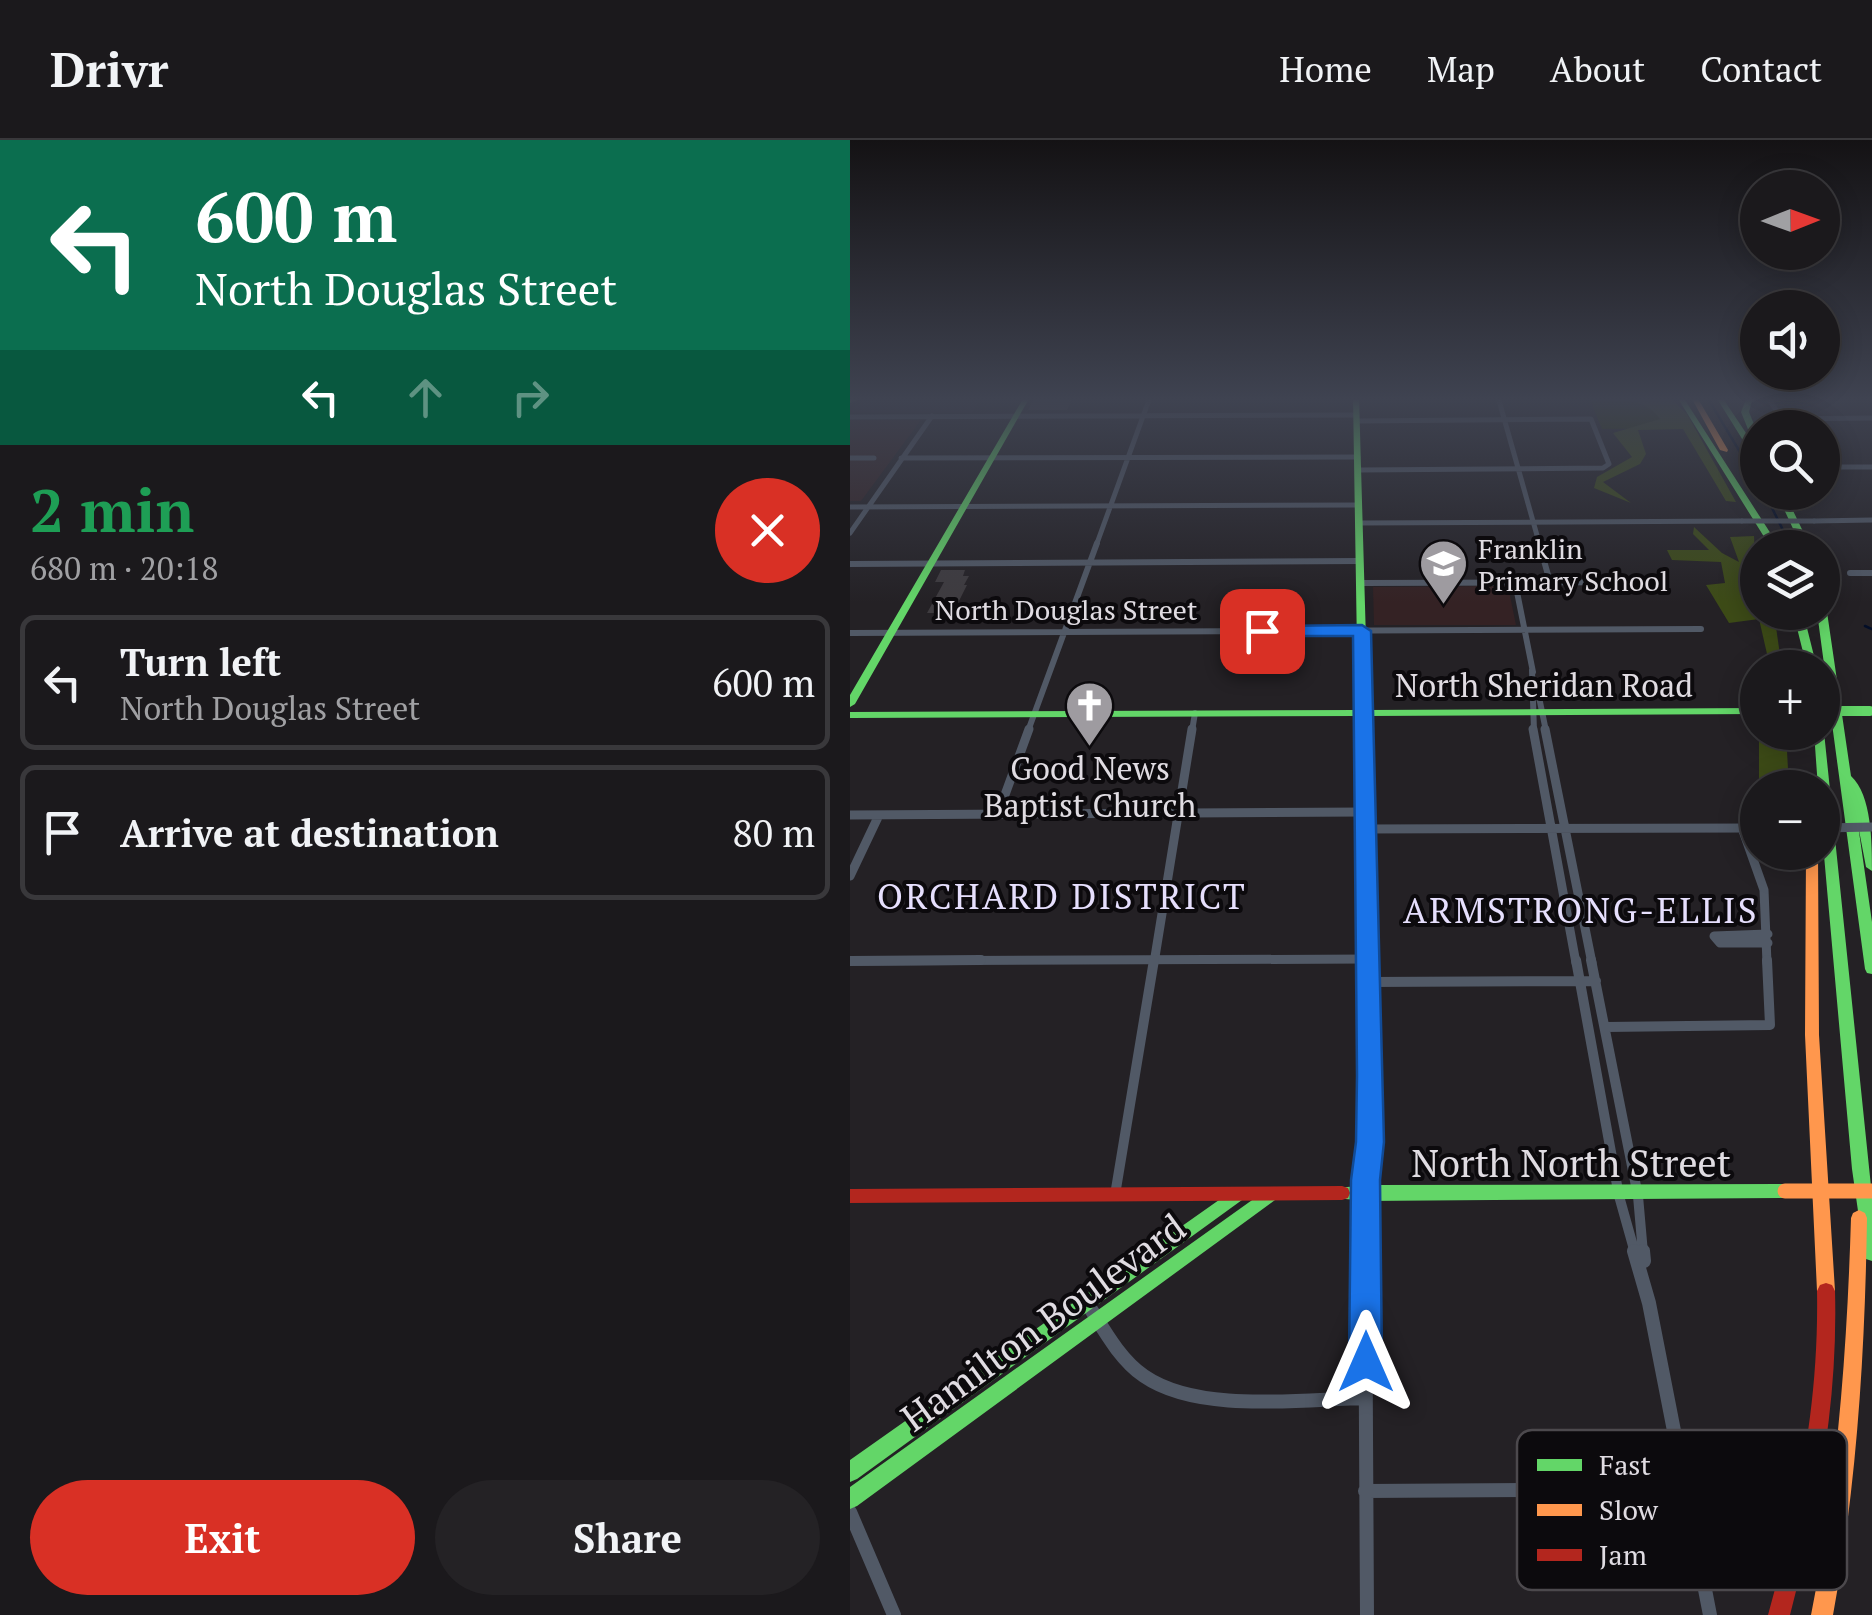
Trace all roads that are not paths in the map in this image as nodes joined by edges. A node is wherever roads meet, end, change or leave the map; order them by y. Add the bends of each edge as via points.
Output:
1 (896, 466) edge
2 (987, 466) edge
3 (1123, 466) edge
4 (1358, 466) edge
5 (1434, 466) edge
6 (1517, 466) edge
7 (1608, 466) edge
8 (1724, 466) edge
9 (1732, 466) edge
10 (1840, 468) edge
11 (1518, 469) junction
12 (1870, 469) edge
13 (1359, 505) junction
14 (850, 506) edge
15 (868, 506) junction
16 (964, 506) junction
17 (1110, 506) junction
18 (1872, 520) edge
19 (1533, 522) junction
20 (1360, 523) junction
21 (1765, 530) edge
22 (1767, 530) edge
23 (850, 532) edge
24 (1360, 562) junction
25 (850, 564) edge
26 (931, 564) junction
27 (1088, 564) junction
28 (1850, 573) dead end
29 (1872, 573) edge
30 (1515, 582) junction
31 (1550, 582) junction
32 (1664, 582) dead end
33 (1361, 583) junction
34 (1701, 629) dead end
35 (1524, 630) junction
36 (1824, 630) edge
37 (1362, 631) junction
38 (850, 632) edge
39 (891, 632) junction
40 (1063, 632) junction
41 (850, 704) edge
42 (1840, 711) edge
43 (1871, 711) edge
44 (1364, 712) junction
45 (1740, 712) edge
46 (1194, 713) junction
47 (1538, 713) junction
48 (1034, 714) junction
49 (850, 715) edge
50 (1840, 755) junction
51 (1365, 812) junction
52 (998, 814) junction
53 (1177, 814) junction
54 (850, 816) edge
55 (879, 816) junction
56 (1872, 827) edge
57 (1740, 828) edge
58 (1840, 828) edge
59 (1365, 829) junction
60 (1552, 829) junction
61 (1566, 829) junction
62 (1872, 866) edge
63 (1757, 870) edge
64 (1812, 870) edge
65 (1831, 870) edge
66 (850, 876) edge
67 (1368, 958) junction
68 (1153, 960) junction
69 (850, 961) edge
70 (1872, 969) edge
71 (1580, 980) junction
72 (1596, 981) junction
73 (1369, 982) junction
74 (1606, 1027) junction
75 (1860, 1169) junction
76 (1872, 1192) edge
77 (1618, 1193) junction
78 (1638, 1193) junction
79 (1238, 1194) junction
80 (1271, 1194) junction
81 (1365, 1194) junction
82 (1115, 1195) junction
83 (850, 1196) edge
84 (1872, 1253) edge
85 (1088, 1302) junction
86 (1650, 1302) junction
87 (1098, 1320) junction
88 (1366, 1398) junction
89 (1675, 1430) edge
90 (1820, 1430) edge
91 (1847, 1470) edge
92 (850, 1472) edge
93 (1517, 1490) edge
94 (1365, 1491) junction
95 (850, 1499) edge
96 (850, 1512) edge
97 (1705, 1590) edge
98 (1786, 1590) edge
99 (1827, 1590) edge
100 (894, 1615) edge
101 (1367, 1615) edge
102 (1710, 1615) edge
103 (1779, 1615) edge
104 (1822, 1615) edge

1 - 15 street
2 - 16 main road
3 - 17 street
4 - 13 main road
5 - 11 street
6 - 11 street
7 - 11 street
8 - 21 main road
9 - 22 main road
10 - 12 street
11 - 19 street
13 - 17 street
13 - 20 main road
14 - 15 street
15 - 16 street
15 - 23 street
16 - 17 street
16 - 26 main road
17 - 27 street
18 - 19 street, bridge
19 - 20 street
19 - 31 street
20 - 24 main road
24 - 27 street
24 - 33 main road
25 - 26 street
26 - 27 street
26 - 39 main road
27 - 40 street
28 - 29 street
30 - 31 street
30 - 33 street
30 - 35 street
31 - 32 street
33 - 37 main road
34 - 35 street, North Douglas Street
35 - 37 street, North Douglas Street
35 - 47 street
36 - 50 main road
37 - 40 street, North Douglas Street
37 - 44 main road
38 - 39 street, North Douglas Street
39 - 40 street, North Douglas Street
39 - 41 main road
40 - 48 street
42 - 43 main road, bridge
44 - 46 main road, North Sheridan Road
44 - 47 main road, North Sheridan Road
44 - 51 main road
45 - 47 main road, North Sheridan Road
46 - 48 main road, North Sheridan Road
46 - 53 street
47 - 60 street
47 - 61 street
48 - 49 main road, North Sheridan Road
48 - 52 street
50 - 62 main road via 1860,806
50 - 70 main road
51 - 53 street
51 - 59 main road
52 - 53 street
52 - 55 street
53 - 68 street
54 - 55 street
55 - 66 street
56 - 58 street, bridge
57 - 61 street
59 - 60 street
59 - 67 main road
60 - 61 street
60 - 71 street
61 - 72 street
63 - 74 street via 1768,938 1770,1025
64 - 90 main road via 1812,1035 1827,1304
65 - 75 main road
67 - 68 street
67 - 73 main road
68 - 69 street
68 - 82 street
71 - 72 street
71 - 73 street
71 - 77 street
72 - 74 street
73 - 81 main road
74 - 78 street
75 - 84 main road
75 - 91 main road
76 - 78 main road, North North Street, bridge
77 - 78 main road, North North Street
77 - 81 main road, North North Street
77 - 86 street
78 - 86 street
79 - 80 main road, North North Street
79 - 82 main road, North North Street
79 - 85 main road, Hamilton Boulevard
80 - 81 main road, North North Street
80 - 87 main road, Hamilton Boulevard
81 - 88 street
82 - 83 main road, North North Street
85 - 87 street
85 - 92 main road, Hamilton Boulevard
86 - 89 street
87 - 88 street via 1136,1369 1169,1390 1202,1398
87 - 95 main road, Hamilton Boulevard
88 - 94 street
93 - 94 street
94 - 101 street
96 - 100 street
97 - 102 street
98 - 103 main road
99 - 104 main road

